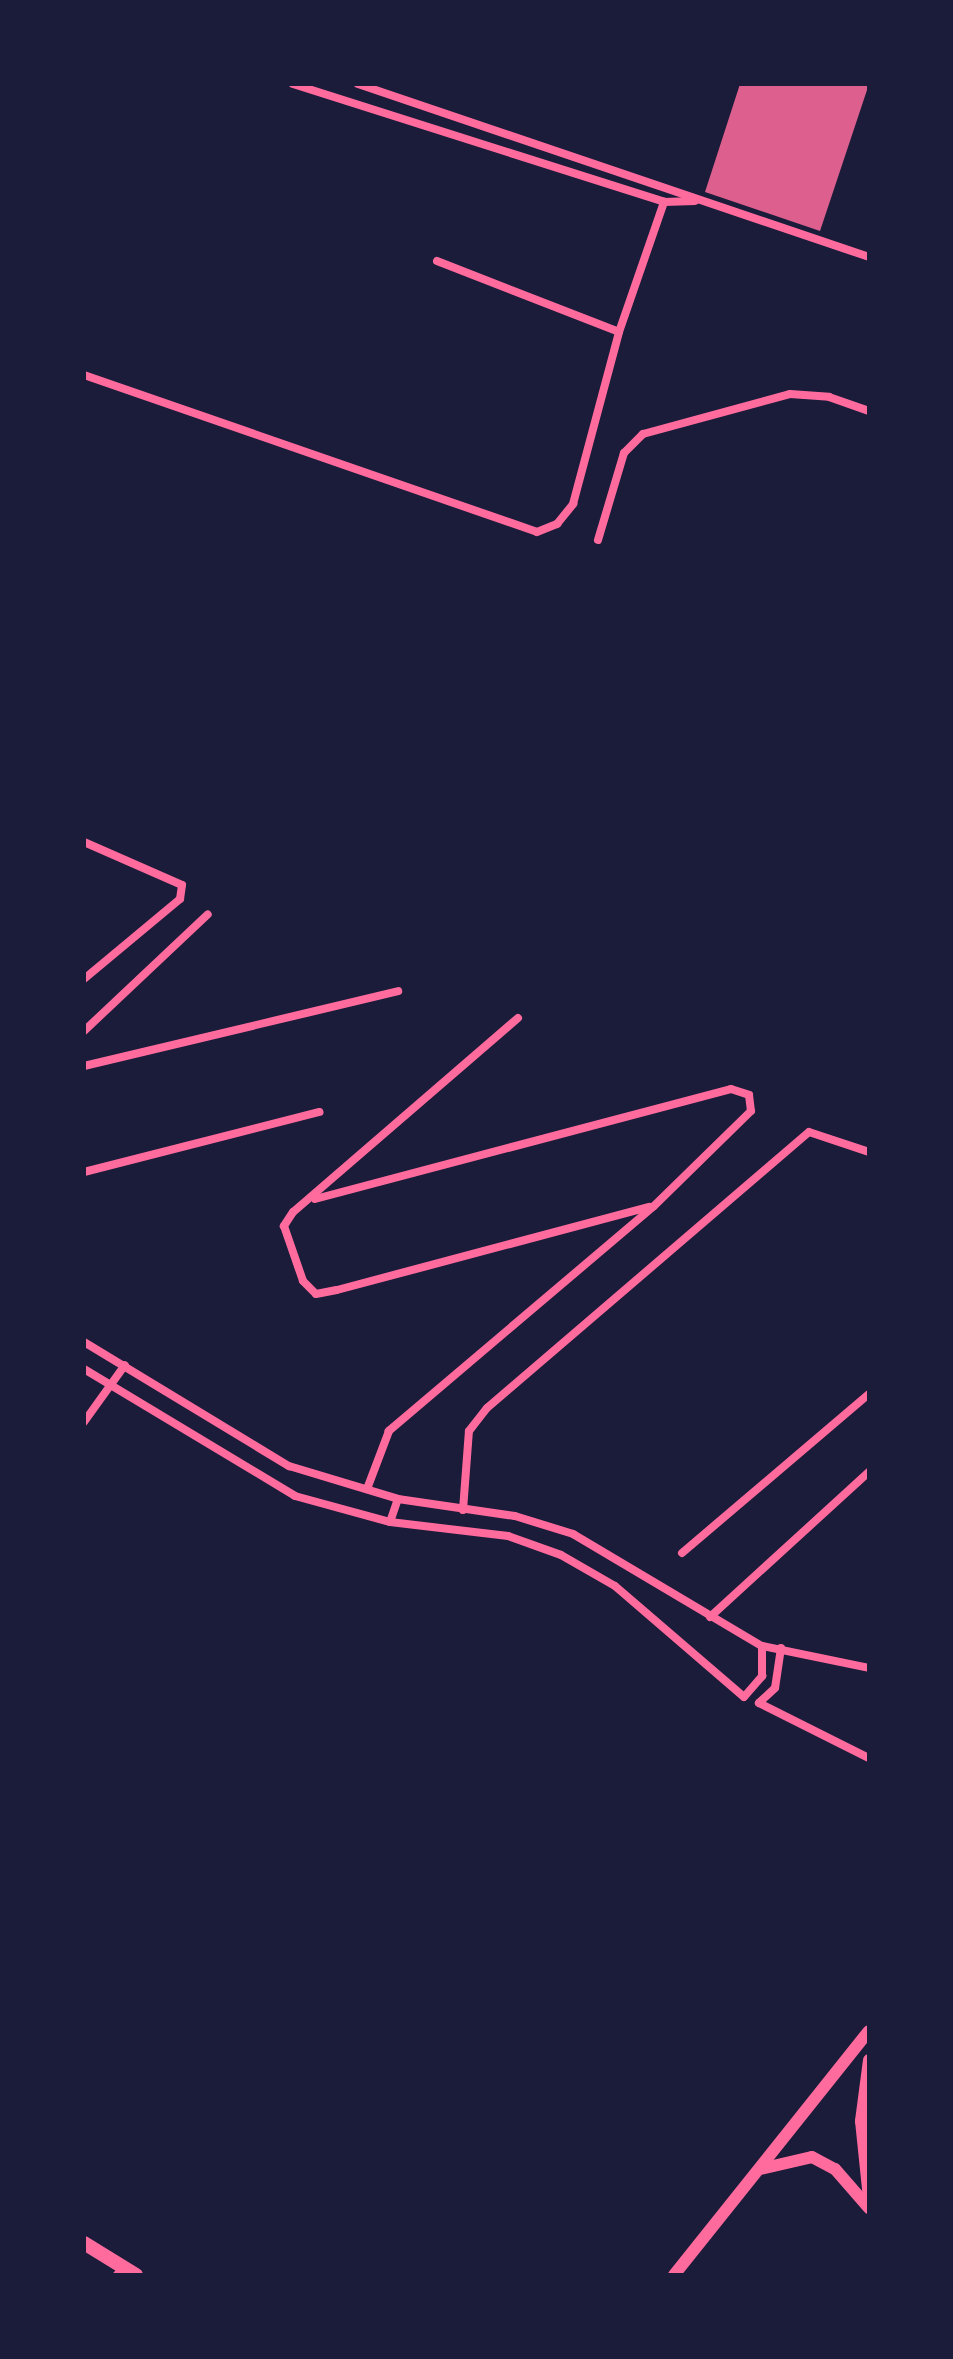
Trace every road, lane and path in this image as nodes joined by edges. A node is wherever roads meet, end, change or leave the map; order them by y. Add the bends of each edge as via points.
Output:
1 (293, 84) edge
2 (358, 84) edge
3 (700, 201) junction
4 (664, 202) junction
5 (869, 257) edge
6 (437, 261) dead end
7 (619, 332) junction
8 (84, 375) edge
9 (869, 411) edge
10 (598, 540) dead end
11 (86, 844) edge
12 (208, 914) dead end
13 (84, 979) edge
14 (398, 991) dead end
15 (518, 1018) dead end
16 (84, 1031) edge
17 (84, 1066) edge
18 (319, 1112) dead end
19 (869, 1152) edge
20 (84, 1172) edge
21 (315, 1199) junction
22 (654, 1206) junction
23 (84, 1342) edge
24 (125, 1365) junction
25 (84, 1369) edge
26 (112, 1386) junction
27 (869, 1394) edge
28 (84, 1422) edge
29 (869, 1472) edge
30 (367, 1489) junction
31 (398, 1499) junction
32 (463, 1510) junction
33 (515, 1516) junction
34 (390, 1522) junction
35 (508, 1536) junction
36 (682, 1553) dead end
37 (710, 1617) junction
38 (762, 1646) junction
39 (781, 1648) junction
40 (869, 1668) edge
41 (869, 1758) edge
42 (869, 2031) edge
43 (869, 2060) edge
44 (757, 2170) junction
45 (869, 2199) edge
46 (869, 2208) edge
47 (84, 2243) edge
48 (118, 2270) edge
49 (136, 2275) edge
50 (674, 2275) edge

1 - 4 street
2 - 3 street
3 - 4 street
3 - 5 street
4 - 7 street
6 - 7 street
7 - 8 street via 573,504 557,524 537,532
9 - 10 street via 829,397 790,394 643,434 624,453
11 - 13 street via 182,885 180,899
12 - 16 street
14 - 17 street
15 - 21 street
18 - 20 street
19 - 32 street via 809,1132 487,1408 469,1431
21 - 22 street via 284,1226 303,1281 316,1294
21 - 22 street via 731,1089 749,1095 751,1111
22 - 30 street via 389,1431
23 - 24 street
24 - 26 street
24 - 30 street via 289,1466
25 - 26 street
26 - 28 street
26 - 34 street via 295,1496
27 - 36 street
29 - 37 street
30 - 31 street
31 - 32 street
31 - 34 street
32 - 33 street
33 - 35 street
33 - 37 street via 573,1534
34 - 35 street
35 - 38 street via 615,1586 744,1697 762,1676
37 - 38 street
38 - 39 street
39 - 40 street
39 - 41 street via 775,1688 759,1703
42 - 44 street
43 - 45 street via 861,2121
44 - 46 street via 812,2157 835,2169
44 - 50 street
47 - 48 main road
48 - 49 main road

